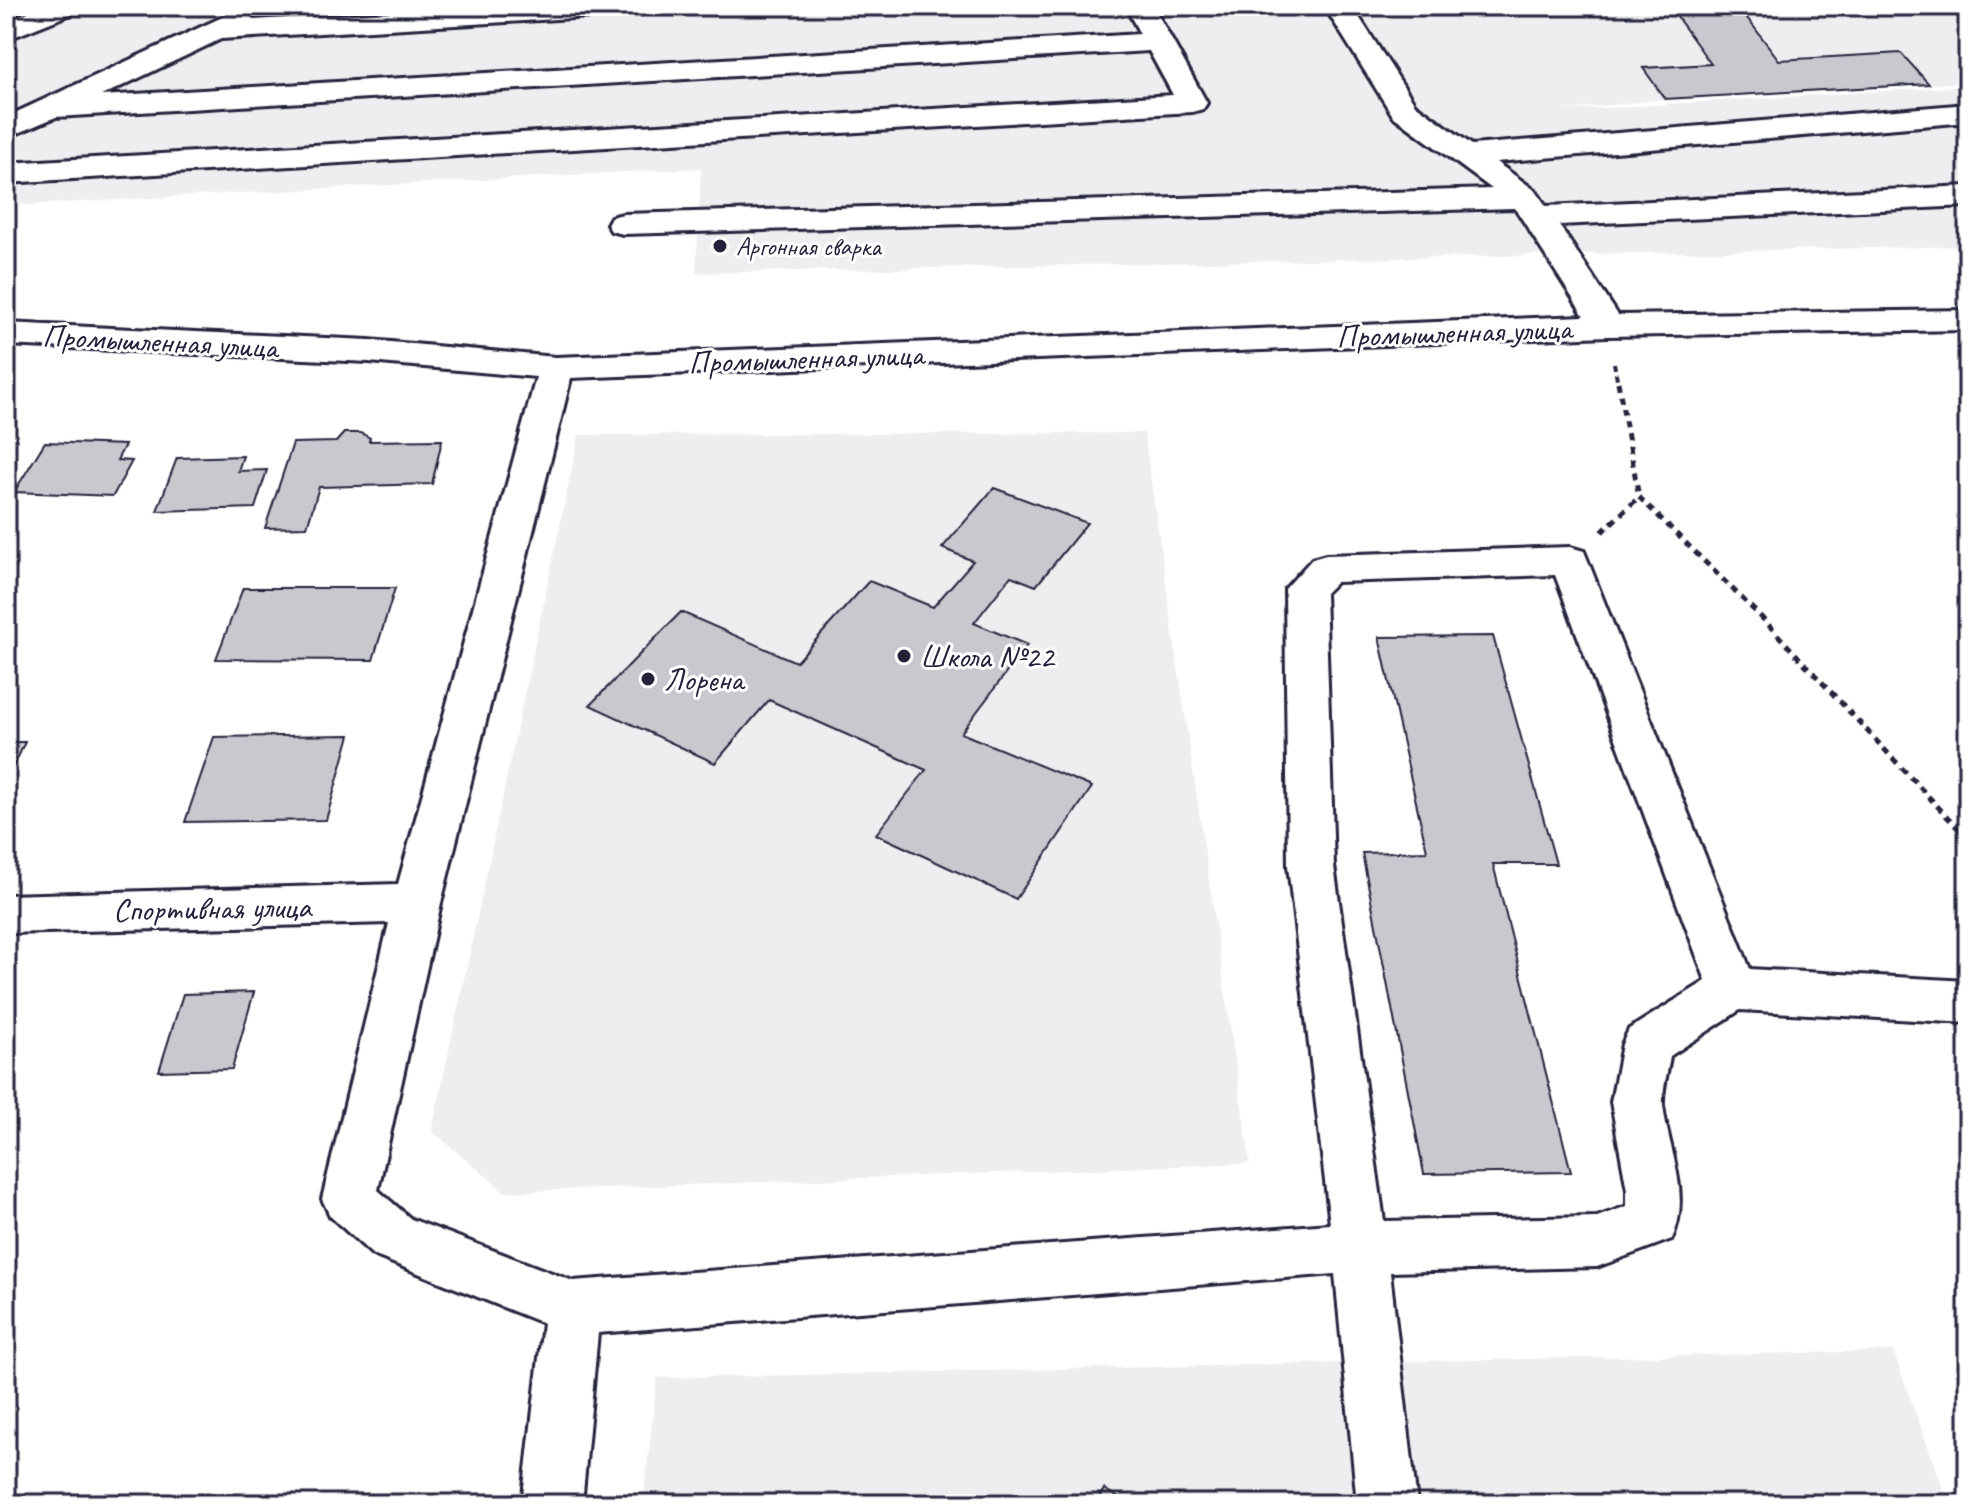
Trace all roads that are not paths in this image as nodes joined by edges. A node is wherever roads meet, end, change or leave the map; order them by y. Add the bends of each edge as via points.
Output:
1 (66, 6) edge
2 (270, 6) edge
3 (640, 6) edge
4 (1139, 6) edge
5 (1338, 6) edge
6 (6, 31) edge
7 (213, 31) junction
8 (1157, 42) junction
9 (53, 108) junction
10 (1968, 113) edge
11 (6, 129) edge
12 (1466, 155) junction
13 (6, 173) edge
14 (1968, 196) edge
15 (1531, 207) junction
16 (623, 224) dead end
17 (1968, 320) edge
18 (1608, 326) junction
19 (6, 334) edge
20 (556, 368) junction
21 (417, 903) junction
22 (6, 914) edge
23 (1733, 989) junction
24 (1968, 1002) edge
25 (1360, 1247) junction
26 (573, 1308) junction
27 (552, 1504) edge
28 (1387, 1504) edge

1 - 6 street
2 - 7 street
3 - 7 street
4 - 8 street
5 - 12 street via 1404,110
7 - 9 street
8 - 9 street
8 - 13 street via 1192,103
9 - 11 street
10 - 12 street
12 - 15 street
14 - 15 street
15 - 16 street
15 - 18 street
17 - 18 street, Промышленная улица
18 - 20 street, Промышленная улица
19 - 20 street, Промышленная улица via 369,351
20 - 21 street
21 - 22 street, Спортивная улица
21 - 26 street via 349,1199 392,1237
23 - 24 street
23 - 25 street via 1647,1044 1637,1102 1654,1190 1653,1221 1597,1242
23 - 25 street via 1570,561 1326,569 1305,589 1311,866
25 - 26 street
25 - 28 street
26 - 27 street

